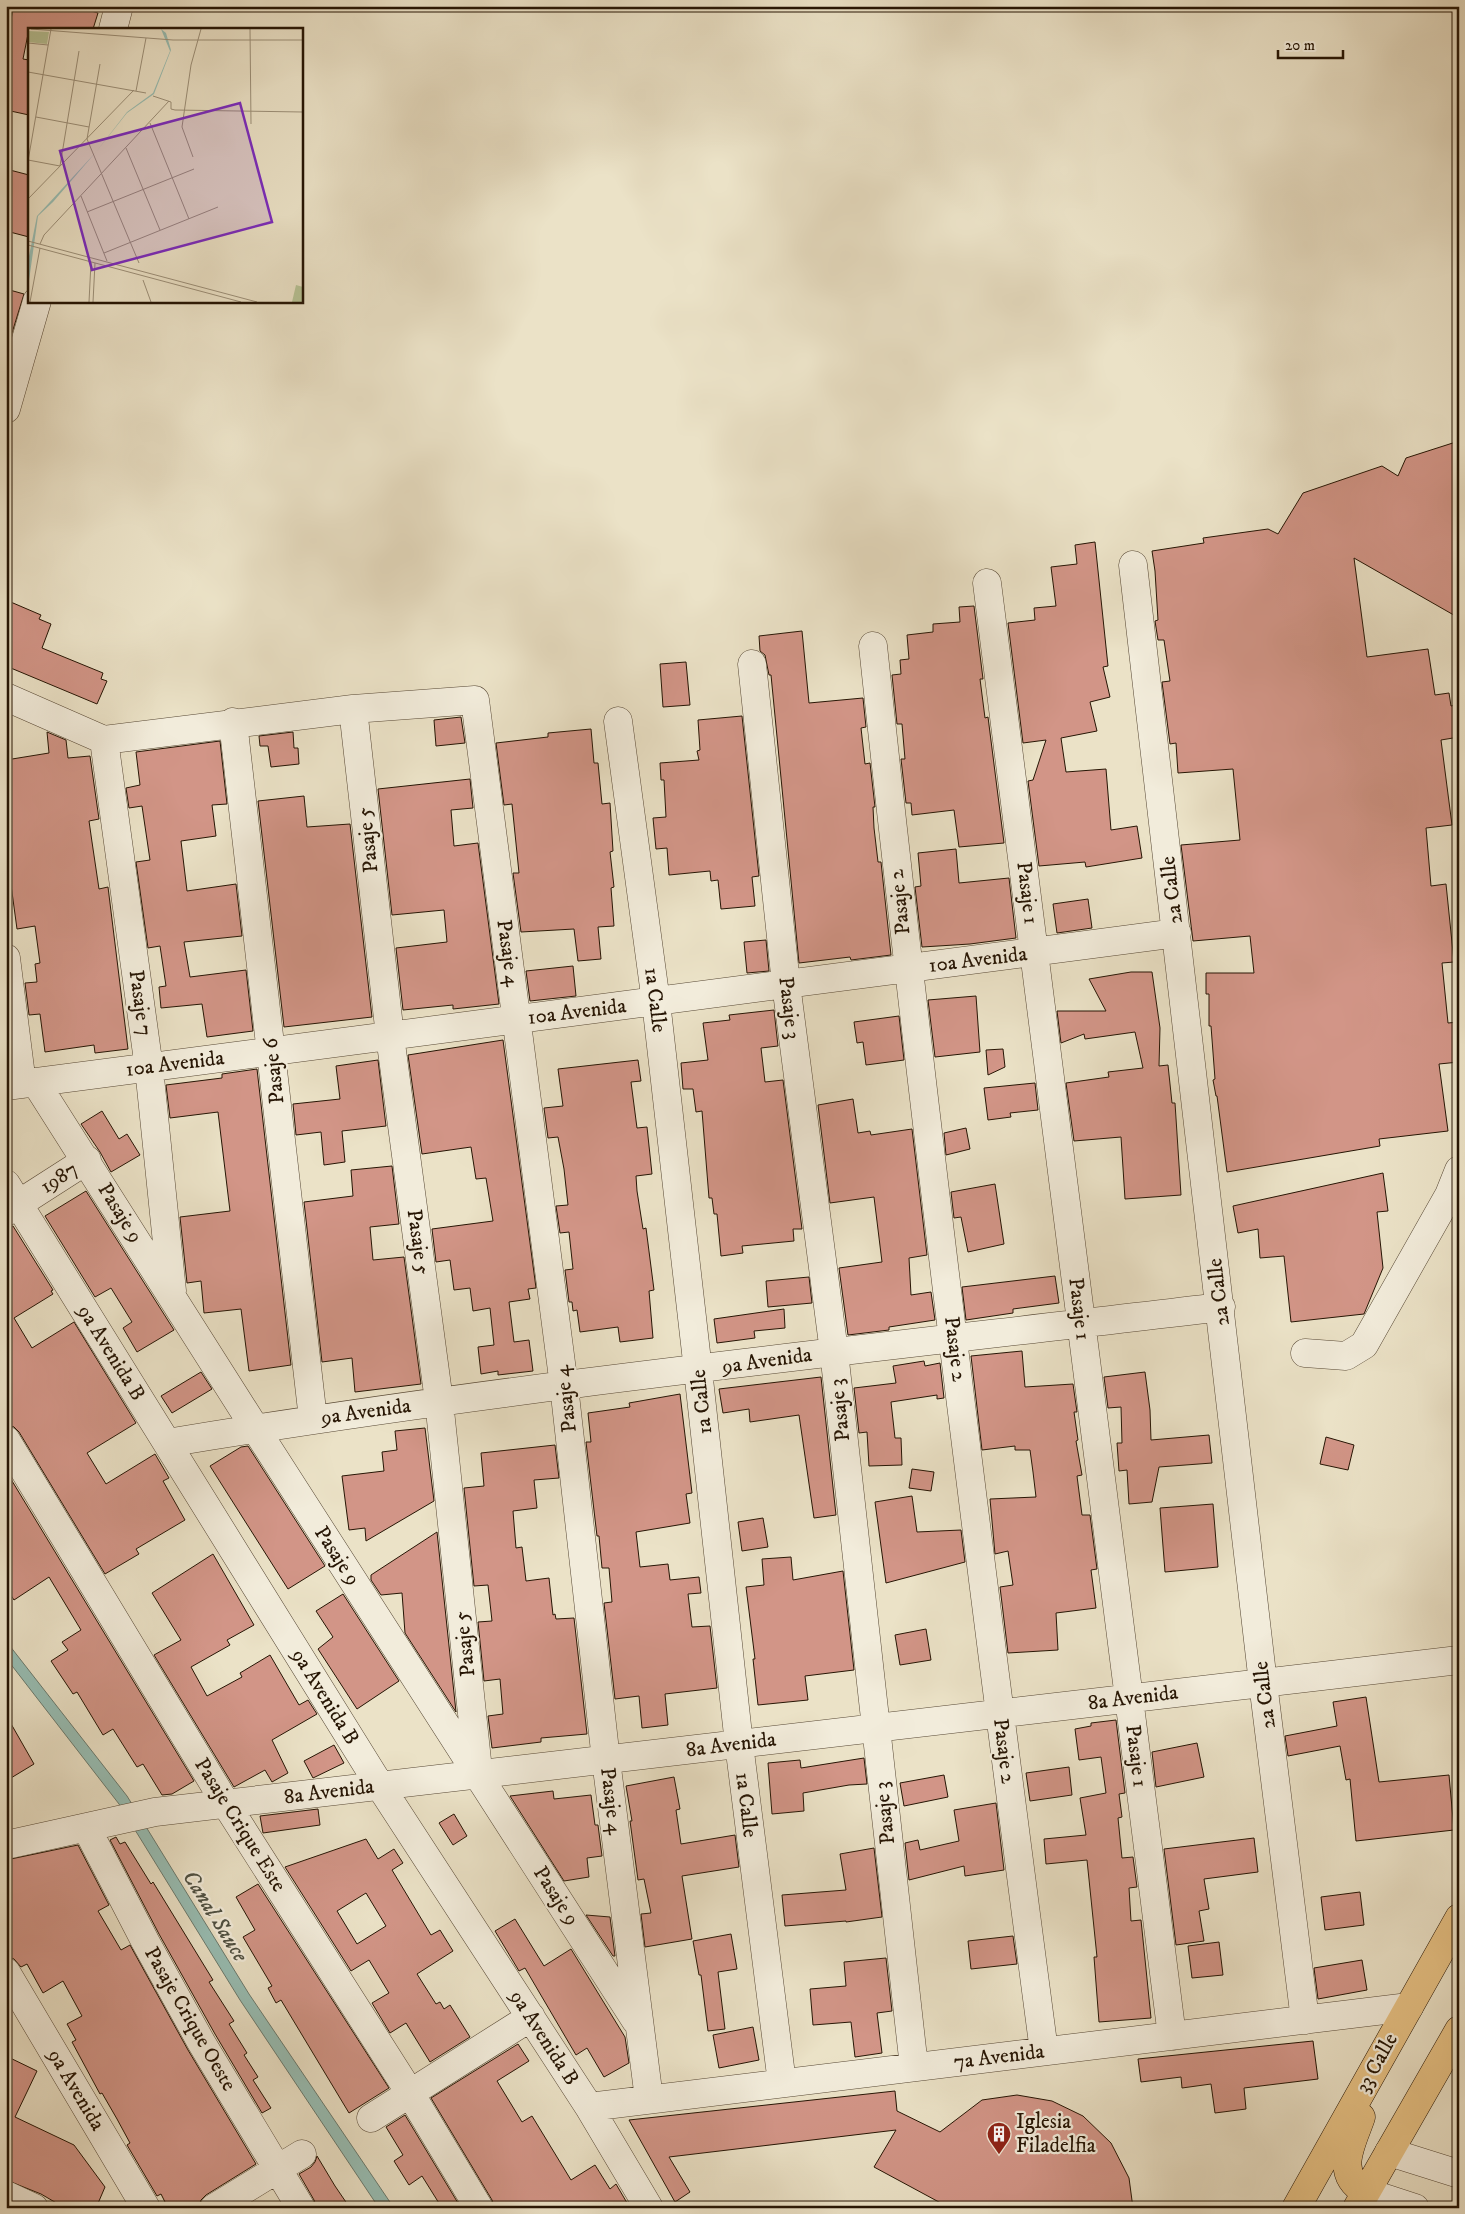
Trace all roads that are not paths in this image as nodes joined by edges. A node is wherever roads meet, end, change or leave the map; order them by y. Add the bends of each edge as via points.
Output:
1 (119, 6) edge
2 (113, 28) edge
3 (36, 302) edge
4 (6, 409) edge
5 (1133, 565) dead end
6 (987, 583) dead end
7 (873, 646) dead end
8 (752, 664) dead end
9 (6, 697) edge
10 (353, 709) junction
11 (618, 721) dead end
12 (233, 722) junction
13 (104, 740) junction
14 (1177, 933) junction
15 (1034, 952) junction
16 (6, 958) edge
17 (907, 969) junction
18 (786, 984) junction
19 (656, 1002) junction
20 (517, 1020) junction
21 (390, 1036) junction
22 (272, 1052) junction
23 (149, 1068) junction
24 (18, 1070) edge
25 (87, 1160) junction
26 (1459, 1170) edge
27 (10, 1200) edge
28 (173, 1296) junction
29 (1221, 1307) junction
30 (1081, 1324) junction
31 (954, 1339) junction
32 (834, 1352) junction
33 (1305, 1353) dead end
34 (698, 1370) junction
35 (564, 1386) junction
36 (439, 1401) junction
37 (312, 1419) junction
38 (255, 1428) junction
39 (6, 1440) edge
40 (167, 1443) junction
41 (1459, 1660) edge
42 (1263, 1683) junction
43 (1129, 1699) junction
44 (1000, 1714) junction
45 (876, 1728) junction
46 (739, 1744) junction
47 (606, 1760) junction
48 (479, 1775) junction
49 (380, 1786) junction
50 (226, 1804) junction
51 (86, 1827) junction
52 (6, 1845) edge
53 (1459, 1918) edge
54 (6, 1972) edge
55 (1409, 2007) junction
56 (14, 2008) edge
57 (531, 2017) junction
58 (1305, 2020) junction
59 (640, 2027) junction
60 (1459, 2030) edge
61 (1172, 2036) junction
62 (1386, 2047) junction
63 (1044, 2051) junction
64 (914, 2067) junction
65 (782, 2083) junction
66 (410, 2093) junction
67 (649, 2099) junction
68 (589, 2107) junction
69 (371, 2118) dead end
70 (1389, 2152) junction
71 (302, 2154) dead end
72 (278, 2170) junction
73 (1459, 2174) edge
74 (6, 2195) edge
75 (1362, 2200) edge
76 (34, 2208) edge
77 (146, 2208) edge
78 (214, 2208) edge
79 (301, 2208) edge
80 (479, 2208) edge
81 (649, 2208) edge
82 (1296, 2208) edge
83 (1415, 2208) edge

1 - 2 street
3 - 4 street
5 - 14 street, 2a Calle
6 - 15 street, Pasaje 1
7 - 17 street, Pasaje 2
8 - 18 street, Pasaje 3
9 - 13 street
10 - 12 street
10 - 20 street, Pasaje 4 via 475,700
10 - 21 street, Pasaje 5
11 - 19 street, 1a Calle
12 - 13 street
12 - 22 street, Pasaje 6
13 - 23 street, Pasaje 7
14 - 15 street, 10a Avenida
14 - 29 street, 2a Calle
15 - 17 street, 10a Avenida
15 - 30 street, Pasaje 1
16 - 24 street
17 - 18 street, 10a Avenida
17 - 31 street, Pasaje 2
18 - 19 street, 10a Avenida
18 - 32 street, Pasaje 3
19 - 20 street, 10a Avenida
19 - 34 street, 1a Calle
20 - 21 street, 10a Avenida
20 - 35 street, Pasaje 4
21 - 22 street, 10a Avenida
21 - 36 street, Pasaje 5
22 - 23 street, 10a Avenida
22 - 37 street, Pasaje 6
23 - 24 street, 10a Avenida
23 - 28 street, Pasaje 7
24 - 25 street, Pasaje 9
25 - 27 street, 1987
25 - 28 street, Pasaje 9
26 - 33 street via 1449,1195 1364,1346 1346,1356
27 - 40 street, 9a Avenida B
28 - 38 street, Pasaje 9
29 - 30 street, 9a Avenida
29 - 42 street, 2a Calle
30 - 31 street, 9a Avenida
30 - 43 street, Pasaje 1
31 - 32 street, 9a Avenida
31 - 44 street, Pasaje 2
32 - 34 street, 9a Avenida
32 - 45 street, Pasaje 3
34 - 35 street, 9a Avenida
34 - 46 street, 1a Calle
35 - 36 street, 9a Avenida
35 - 47 street, Pasaje 4
36 - 37 street, 9a Avenida
36 - 48 street, Pasaje 5
37 - 38 street, 9a Avenida
38 - 40 street, 9a Avenida
38 - 48 street, Pasaje 9
39 - 50 street, Pasaje Crique Este
40 - 49 street, 9a Avenida B
41 - 42 street, 8a Avenida
42 - 43 street, 8a Avenida
42 - 58 street, 2a Calle
43 - 44 street, 8a Avenida
43 - 61 street, Pasaje 1
44 - 45 street, 8a Avenida
44 - 63 street, Pasaje 2
45 - 46 street, 8a Avenida
45 - 64 street, Pasaje 3
46 - 47 street, 8a Avenida
46 - 65 street, 1a Calle
47 - 48 street, 8a Avenida
47 - 59 street, Pasaje 4
48 - 49 street, 8a Avenida
48 - 59 street, Pasaje 9
49 - 50 street, 8a Avenida
49 - 57 street, 9a Avenida B
50 - 51 street, 8a Avenida via 155,1812
50 - 66 street, Pasaje Crique Este
51 - 52 street, 8a Avenida
51 - 72 street, Pasaje Crique Oeste via 182,2009
53 - 55 main road, 33 Calle
54 - 56 street, 9a Avenida
55 - 58 street, 7a Avenida
55 - 62 main road, 33 Calle
56 - 77 street, 9a Avenida
57 - 66 street
57 - 68 street, 9a Avenida B
58 - 61 street, 7a Avenida
59 - 67 street, Pasaje 4
60 - 70 main road
61 - 63 street, 7a Avenida
62 - 75 main road via 1346,2161
62 - 82 main road, 33 Calle
63 - 64 street, 7a Avenida
64 - 65 street, 7a Avenida
65 - 67 street, 7a Avenida
66 - 69 street
66 - 80 street, Pasaje Crique Este
67 - 68 street, 7a Avenida
68 - 81 street, 9a Avenida B
70 - 73 street
70 - 75 main road
71 - 72 street
72 - 78 street
72 - 79 street, Pasaje Crique Oeste
74 - 76 street
75 - 83 street

